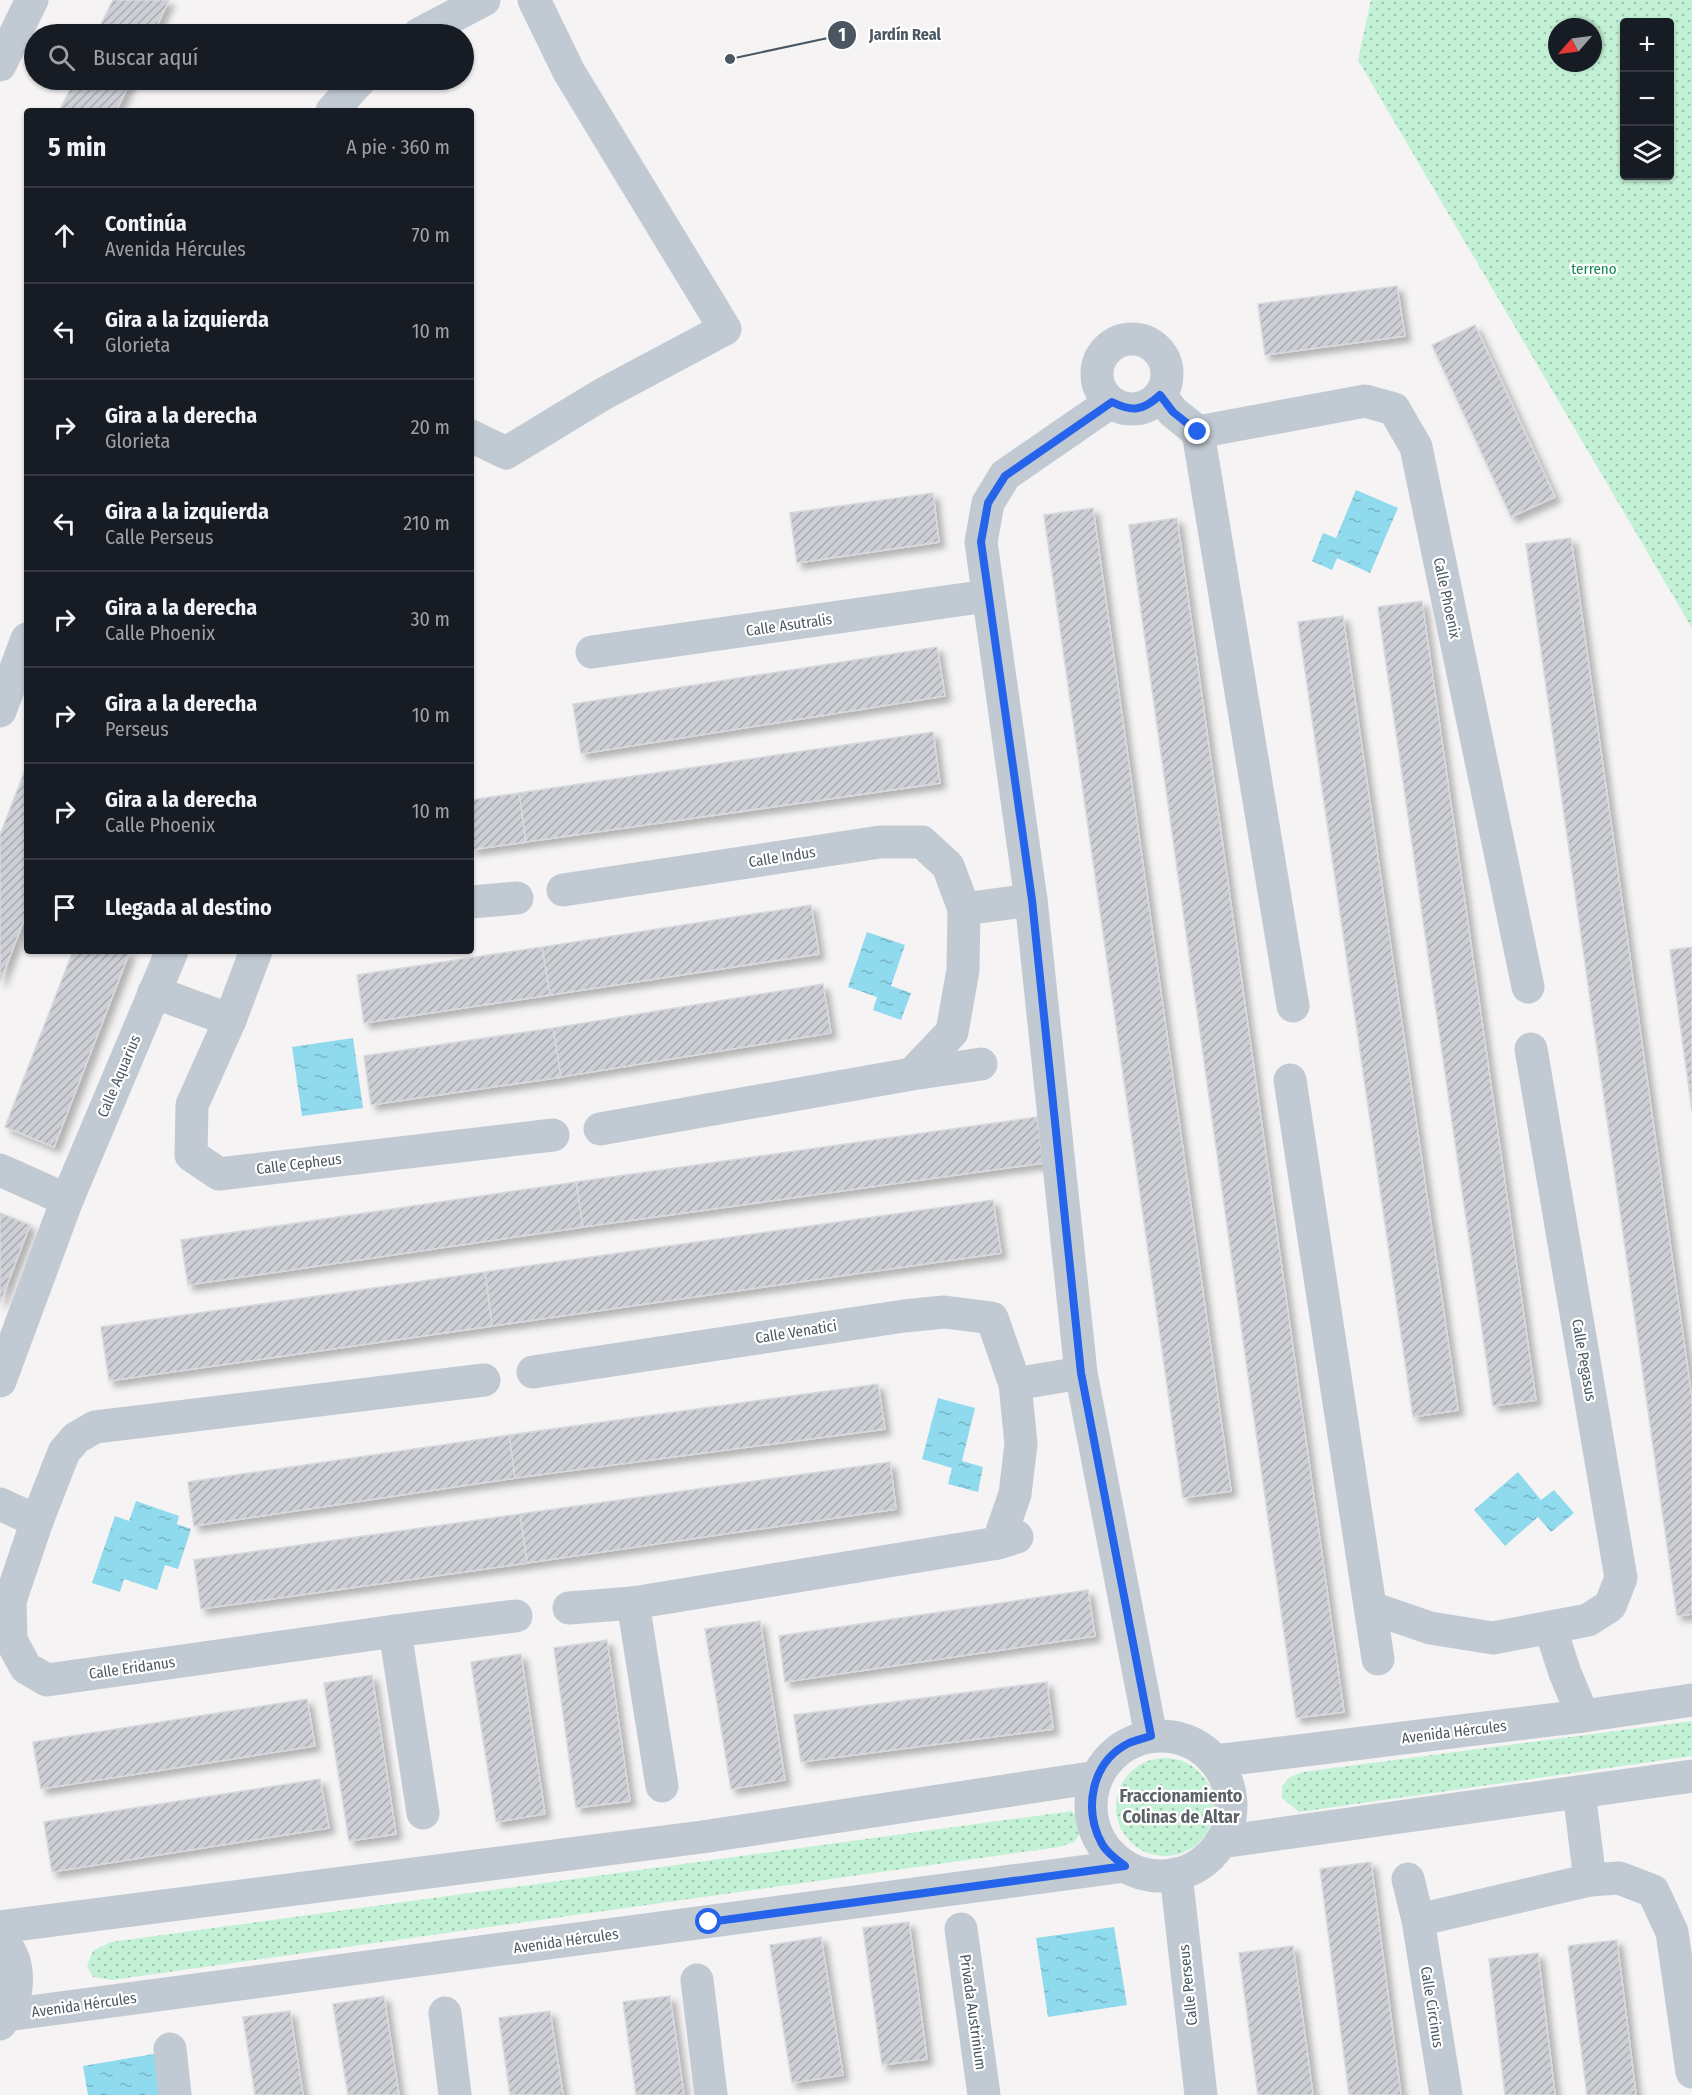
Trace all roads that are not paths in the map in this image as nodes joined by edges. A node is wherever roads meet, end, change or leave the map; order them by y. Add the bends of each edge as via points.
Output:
1 (32, 0) edge
2 (484, 0) edge
3 (534, 0) edge
4 (438, 24) edge
5 (0, 65) edge
6 (351, 90) edge
7 (335, 108) edge
8 (1160, 395) junction
9 (1112, 402) junction
10 (1198, 432) junction
11 (474, 437) edge
12 (987, 596) junction
13 (24, 647) edge
14 (592, 652) dead end
15 (0, 711) edge
16 (563, 890) dead end
17 (517, 898) dead end
18 (1032, 900) junction
19 (474, 902) edge
20 (964, 909) junction
21 (171, 954) edge
22 (255, 954) edge
23 (1528, 987) dead end
24 (154, 992) junction
25 (1293, 1005) dead end
26 (230, 1020) junction
27 (1531, 1048) dead end
28 (981, 1064) dead end
29 (912, 1074) junction
30 (1290, 1080) dead end
31 (600, 1129) dead end
32 (554, 1135) dead end
33 (0, 1170) edge
34 (68, 1200) junction
35 (533, 1372) dead end
36 (1081, 1373) junction
37 (484, 1380) dead end
38 (0, 1381) edge
39 (1016, 1383) junction
40 (0, 1504) edge
41 (37, 1521) junction
42 (633, 1603) junction
43 (569, 1608) dead end
44 (1372, 1608) junction
45 (516, 1616) dead end
46 (1550, 1627) junction
47 (395, 1631) junction
48 (1378, 1659) dead end
49 (1692, 1700) edge
50 (1583, 1716) junction
51 (1151, 1736) junction
52 (1215, 1761) junction
53 (1692, 1776) edge
54 (1096, 1777) junction
55 (662, 1786) dead end
56 (1579, 1792) junction
57 (423, 1813) dead end
58 (1221, 1842) junction
59 (1125, 1866) junction
60 (1176, 1874) junction
61 (1408, 1878) dead end
62 (1590, 1880) junction
63 (1418, 1920) junction
64 (0, 1927) edge
65 (961, 1929) dead end
66 (0, 1939) edge
67 (697, 1980) dead end
68 (445, 2013) dead end
69 (3, 2020) edge
70 (170, 2049) dead end
71 (1692, 2072) edge
72 (176, 2095) edge
73 (455, 2095) edge
74 (711, 2095) edge
75 (984, 2095) edge
76 (1201, 2095) edge
77 (1446, 2095) edge

1 - 5 street
2 - 4 street
3 - 11 street via 568,72 725,329 603,394 506,453
6 - 7 street
8 - 9 street via 1150,405 1137,409
8 - 9 street via 1167,368 1161,354 1138,339 1125,340 1112,345 1098,367 1102,392
8 - 10 street via 1173,412
9 - 12 street via 1005,476 988,503 981,542
10 - 23 street, Calle Phoenix via 1365,401 1394,409 1416,447
10 - 25 street
12 - 14 street, Calle Asutralis
12 - 18 street
13 - 15 street
16 - 20 street, Calle Indus via 880,842 922,842 948,866
17 - 19 street
18 - 20 street
18 - 36 street
20 - 29 street, Calle Indus via 963,970 952,1032
21 - 24 street, Calle Aquarius
22 - 26 street, Calle Cepheus
24 - 26 street
24 - 34 street, Calle Aquarius
26 - 32 street, Calle Cepheus via 192,1105 191,1155 219,1174
27 - 46 street, Calle Pegasus via 1621,1578 1610,1606 1588,1620
28 - 29 street
29 - 31 street
30 - 44 street
33 - 34 street
34 - 38 street, Calle Aquarius
35 - 39 street, Calle Venatici via 944,1311 992,1318
36 - 39 street
36 - 51 street
37 - 41 street, Calle Eridanus via 95,1427 76,1438 64,1452
39 - 42 street, Calle Venatici via 1021,1444 1008,1540
40 - 41 street
41 - 47 street, Calle Eridanus via 10,1602 11,1640 26,1668 47,1680
42 - 43 street, Calle Venatici
42 - 55 street
44 - 46 street, Calle Pegasus via 1430,1628 1492,1638
44 - 48 street
45 - 47 street, Calle Eridanus
46 - 50 street
47 - 57 street
49 - 50 street, Avenida Hércules
50 - 52 street, Avenida Hércules
51 - 52 street via 1175,1737 1197,1746
51 - 54 street via 1129,1743 1115,1753
52 - 58 street via 1227,1782 1231,1805
53 - 56 street
54 - 59 street via 1091,1800 1093,1824 1103,1846
54 - 64 street via 702,1837
56 - 58 street
56 - 62 street
58 - 60 street via 1198,1865
59 - 60 street via 1157,1876
59 - 69 street, Avenida Hércules
60 - 76 street, Calle Perseus
61 - 63 street, Calle Circinus
62 - 63 street
62 - 71 street via 1619,1878 1653,1891 1672,1932
63 - 77 street, Calle Circinus
65 - 75 street, Privada Austrinium
66 - 69 street via 13,1959 17,1978 15,1997
67 - 74 street
68 - 73 street
70 - 72 street

